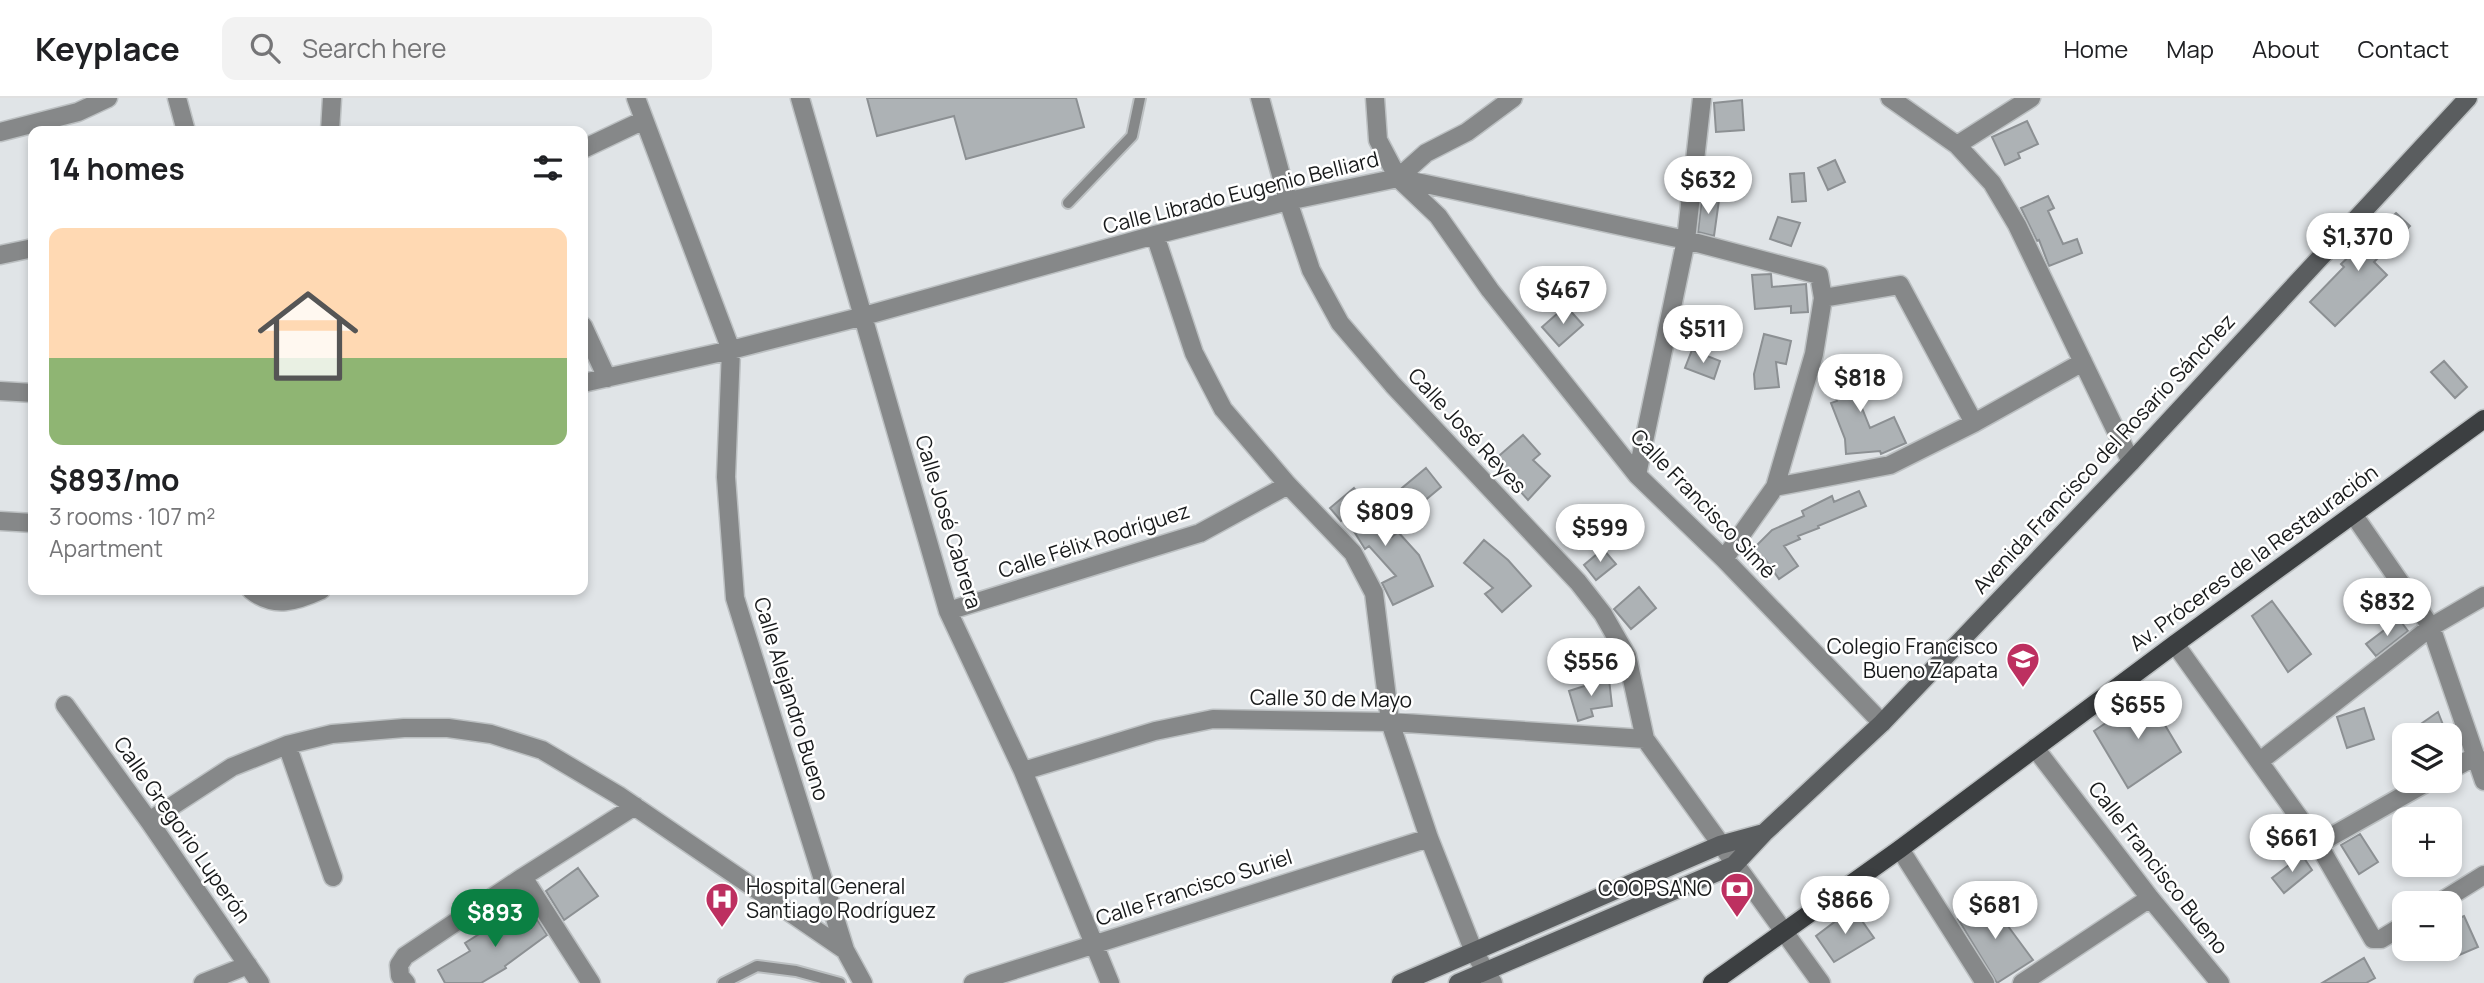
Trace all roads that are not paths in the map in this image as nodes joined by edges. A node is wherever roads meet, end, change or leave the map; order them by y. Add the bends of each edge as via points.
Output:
1 (108, 98) edge
2 (177, 98) edge
3 (332, 98) edge
4 (636, 98) edge
5 (1140, 98) edge
6 (1260, 98) edge
7 (1375, 98) edge
8 (1513, 98) edge
9 (1702, 98) edge
10 (1890, 98) edge
11 (2031, 98) edge
12 (2468, 98) edge
13 (801, 99) edge
14 (78, 105) edge
15 (644, 120) junction
16 (185, 126) edge
17 (330, 126) edge
18 (0, 132) edge
19 (1957, 145) junction
20 (588, 147) edge
21 (1398, 178) junction
22 (1288, 201) junction
23 (1068, 203) dead end
24 (1155, 234) junction
25 (1686, 240) junction
26 (28, 249) edge
27 (0, 255) edge
28 (1823, 298) junction
29 (864, 316) junction
30 (588, 337) edge
31 (731, 350) junction
32 (2082, 362) junction
33 (607, 379) junction
34 (588, 382) edge
35 (0, 391) edge
36 (28, 393) edge
37 (2484, 419) edge
38 (1974, 424) junction
39 (2130, 462) junction
40 (1637, 475) junction
41 (1288, 485) junction
42 (1775, 487) junction
43 (2353, 514) junction
44 (0, 521) edge
45 (28, 523) edge
46 (1724, 558) junction
47 (260, 595) edge
48 (310, 595) edge
49 (2484, 596) edge
50 (948, 611) junction
51 (2431, 627) junction
52 (2175, 644) junction
53 (65, 705) dead end
54 (1390, 722) junction
55 (1882, 723) junction
56 (1645, 739) junction
57 (288, 745) junction
58 (2035, 748) junction
59 (2476, 755) junction
60 (2260, 761) junction
61 (2462, 763) edge
62 (1023, 771) junction
63 (2484, 781) edge
64 (2408, 793) edge
65 (635, 806) junction
66 (149, 821) junction
67 (1765, 833) junction
68 (1429, 838) junction
69 (2318, 844) junction
70 (1720, 845) junction
71 (1900, 849) junction
72 (1734, 865) junction
73 (2484, 875) edge
74 (332, 877) dead end
75 (523, 877) junction
76 (2458, 891) edge
77 (2150, 898) junction
78 (1784, 931) junction
79 (2392, 932) edge
80 (1093, 944) junction
81 (845, 950) junction
82 (1474, 953) junction
83 (248, 965) junction
84 (1489, 977) edge
85 (203, 983) edge
86 (260, 983) edge
87 (406, 983) edge
88 (591, 983) edge
89 (723, 983) edge
90 (840, 983) edge
91 (863, 983) edge
92 (973, 983) edge
93 (1110, 983) edge
94 (1401, 983) edge
95 (1458, 983) edge
96 (1712, 983) edge
97 (1821, 983) edge
98 (1985, 983) edge
99 (2022, 983) edge
100 (2220, 983) edge

1 - 14 street
2 - 16 street
3 - 17 street
4 - 15 street, Calle Alejandro Bueno
5 - 23 lane via 1132,136
6 - 22 street, Calle José Reyes
7 - 21 street, Calle Francisco Simé via 1378,141
8 - 21 street via 1467,132 1426,153
9 - 25 street
10 - 19 street
11 - 19 street
12 - 39 main road, Avenida Francisco del Rosario Sánchez
13 - 29 street, Calle José Cabrera
14 - 18 street
15 - 20 street
15 - 31 street, Calle Alejandro Bueno
19 - 32 street via 1993,183
21 - 22 street, Calle Librado Eugenio Belliard
21 - 25 street, Calle Librado Eugenio Belliard
21 - 40 street, Calle Francisco Simé via 1438,216 1490,290
22 - 24 street, Calle Librado Eugenio Belliard
22 - 56 street, Calle José Reyes via 1311,270 1340,323 1603,614 1627,656
24 - 29 street, Calle Librado Eugenio Belliard
24 - 41 street via 1194,353 1223,409
25 - 28 street, Calle Librado Eugenio Belliard via 1819,275
25 - 40 street
26 - 27 street
28 - 38 street via 1900,285
28 - 42 street via 1814,354
29 - 31 street, Calle Librado Eugenio Belliard
29 - 50 street, Calle José Cabrera
30 - 33 street
31 - 33 street, Calle Librado Eugenio Belliard
31 - 81 street, Calle Alejandro Bueno via 726,477 735,598
32 - 38 street
32 - 39 street
33 - 34 street, Calle Librado Eugenio Belliard
35 - 36 street
37 - 43 main road, Av. Próceres de la Restauración
38 - 42 street via 1890,465
39 - 55 main road, Avenida Francisco del Rosario Sánchez
40 - 46 street, Calle Francisco Simé
41 - 50 street, Calle Félix Rodríguez via 1200,533
41 - 54 street via 1353,553 1374,593
42 - 46 street
43 - 51 street
43 - 52 main road, Av. Próceres de la Restauración
44 - 45 street
46 - 55 street, Calle Francisco Simé
47 - 48 street via 283,603
49 - 51 street
50 - 62 street, Calle José Cabrera
51 - 59 street
51 - 60 street
52 - 58 main road, Av. Próceres de la Restauración
52 - 60 street
53 - 66 street, Calle Gregorio Luperón
54 - 56 street, Calle 30 de Mayo
54 - 62 street, Calle 30 de Mayo via 1213,719 1155,731
54 - 68 street
55 - 67 main road, Avenida Francisco del Rosario Sánchez
56 - 70 street, Calle José Reyes
57 - 65 street via 332,734 404,728 491,734 542,750
57 - 66 street via 232,767
57 - 74 street
58 - 71 main road, Av. Próceres de la Restauración
58 - 77 street, Calle Francisco Bueno
59 - 61 street
59 - 63 street
60 - 69 street
62 - 80 street, Calle José Cabrera
64 - 69 street
65 - 75 street
65 - 81 street
66 - 83 street, Calle Gregorio Luperón
67 - 70 main road, Avenida Francisco del Rosario Sánchez
67 - 72 main road, Avenida Francisco del Rosario Sánchez
68 - 80 street, Calle Francisco Suriel
68 - 82 street
69 - 79 street via 2373,939
70 - 72 street, Calle José Reyes
70 - 82 main road, Avenida Francisco del Rosario Sánchez
71 - 78 main road, Av. Próceres de la Restauración
71 - 98 street
72 - 78 street, Calle José Reyes
72 - 84 main road, Avenida Francisco del Rosario Sánchez
73 - 76 street
75 - 87 street via 405,956 399,965
75 - 88 street
77 - 99 street
77 - 100 street, Calle Francisco Bueno
78 - 96 main road, Av. Próceres de la Restauración
78 - 97 street, Calle José Reyes
80 - 92 street, Calle Francisco Suriel
80 - 93 street, Calle José Cabrera
81 - 91 street, Calle Alejandro Bueno
82 - 84 street
82 - 94 main road, Avenida Francisco del Rosario Sánchez
83 - 85 street
83 - 86 street, Calle Gregorio Luperón
84 - 95 main road, Avenida Francisco del Rosario Sánchez
89 - 90 lane via 757,966

